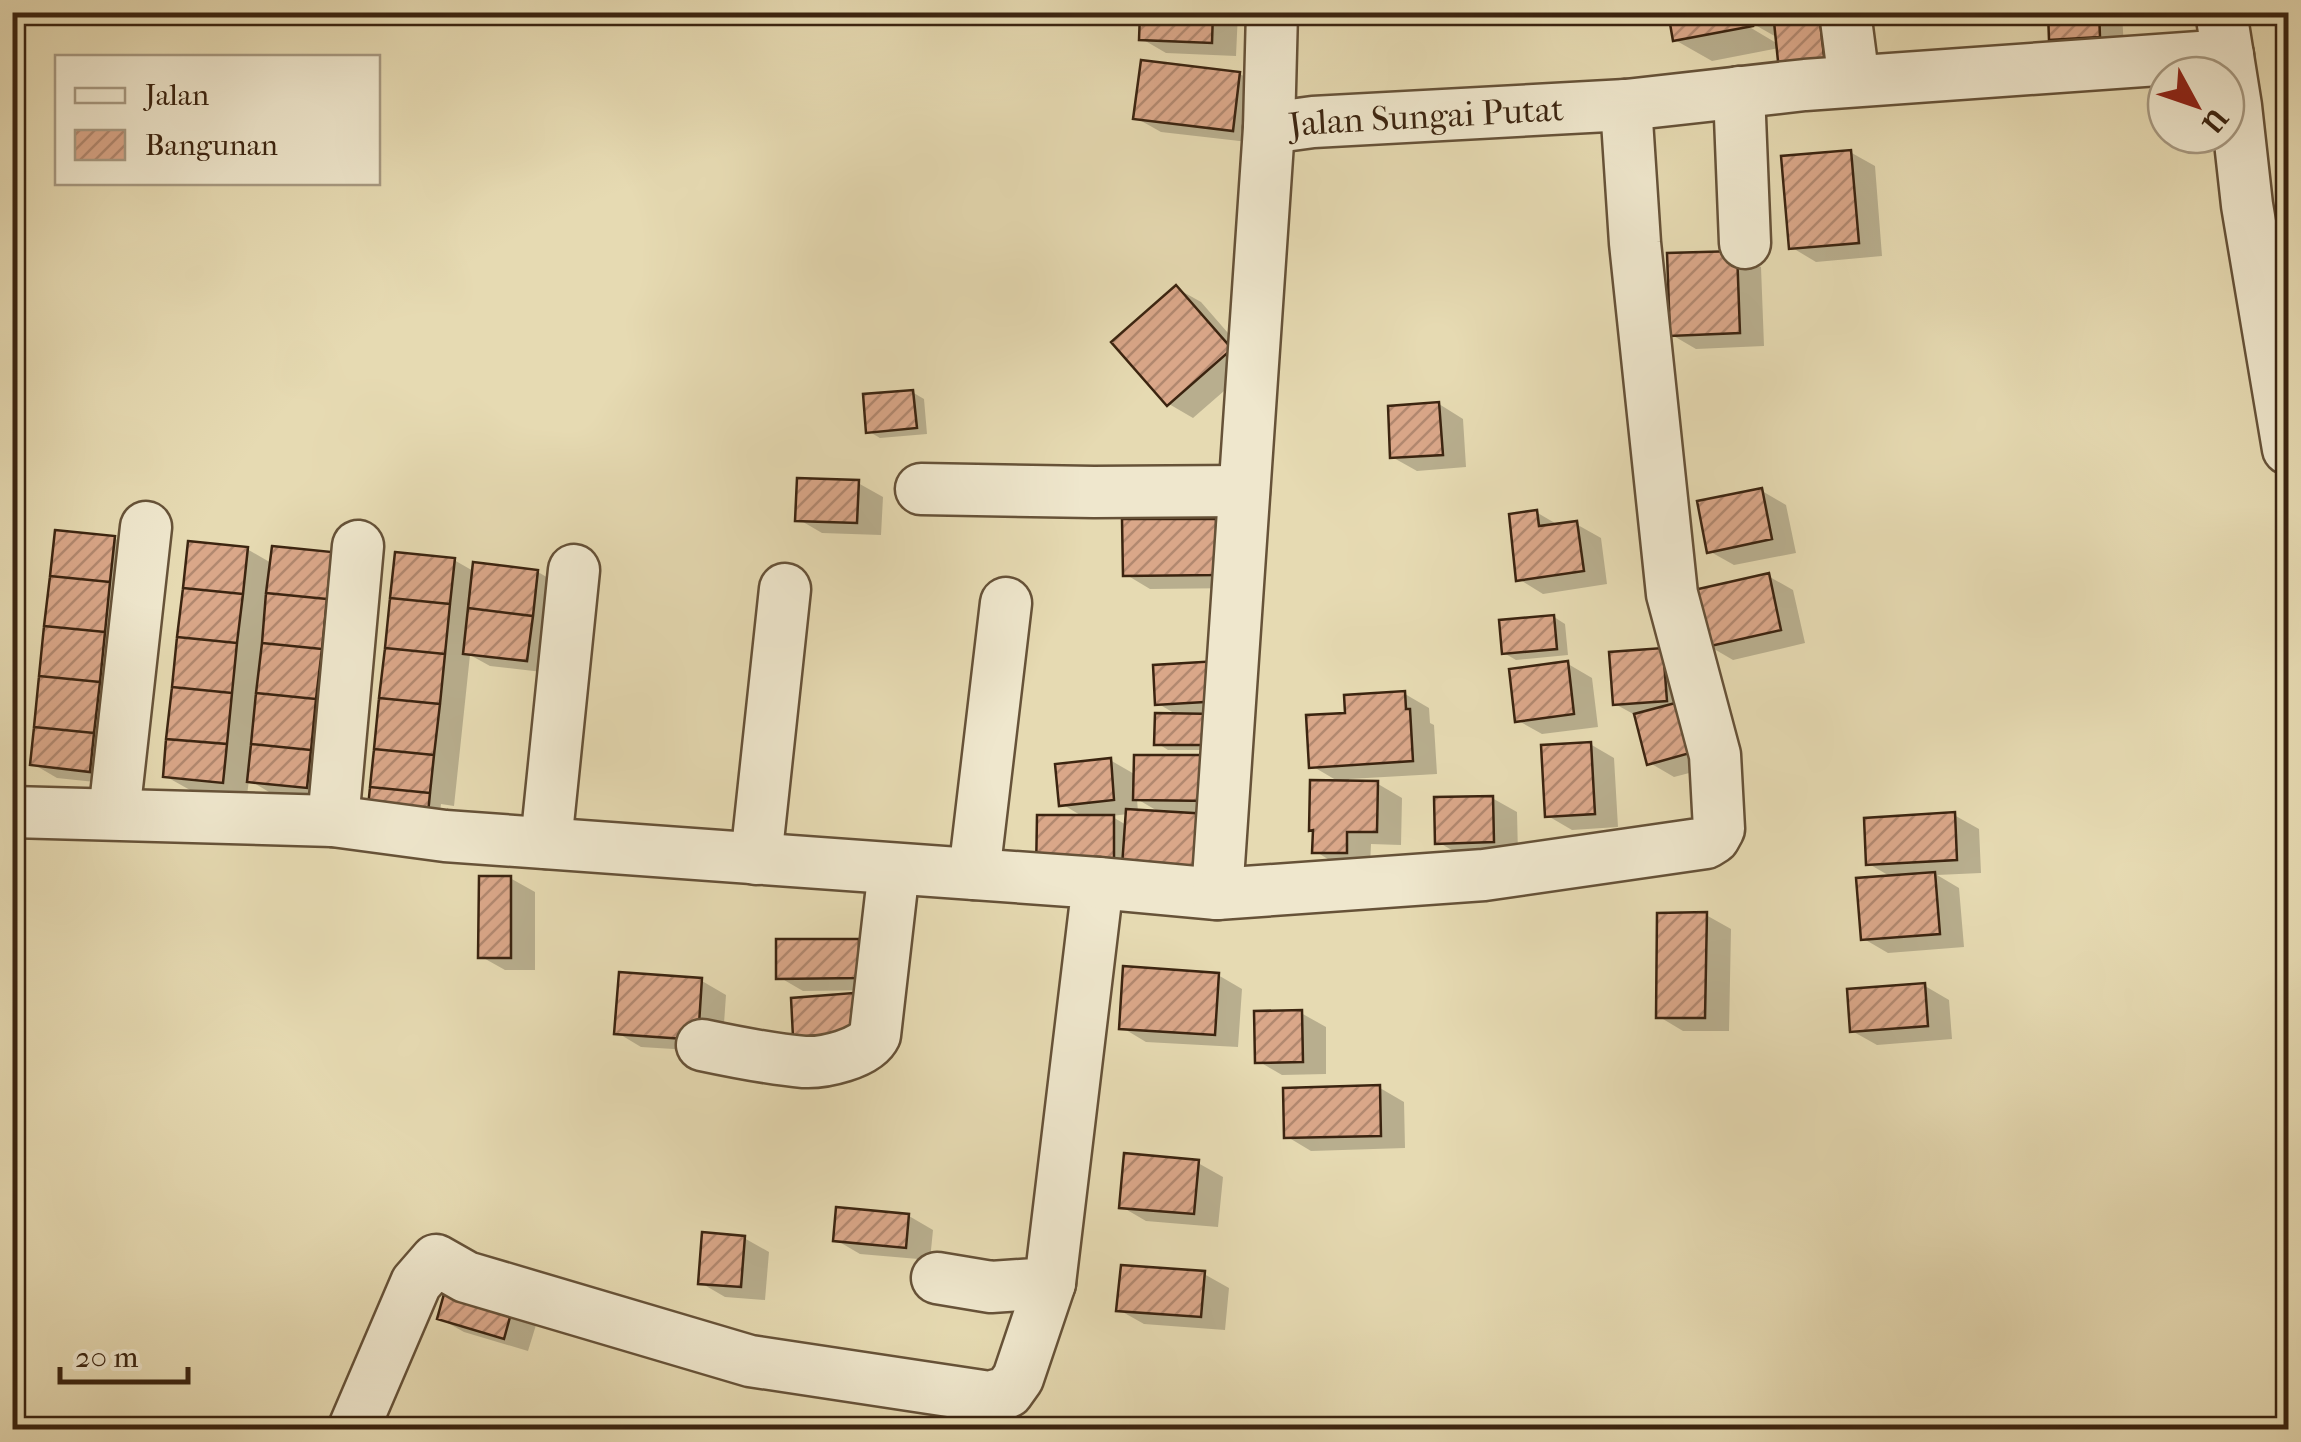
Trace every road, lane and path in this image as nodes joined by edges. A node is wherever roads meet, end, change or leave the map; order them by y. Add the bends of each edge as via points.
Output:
1 (1272, 12) edge
2 (1844, 12) edge
3 (2225, 34) edge
4 (1854, 82) junction
5 (1739, 92) junction
6 (1626, 105) junction
7 (1269, 128) junction
8 (2268, 202) edge
9 (1745, 243) dead end
10 (2284, 387) edge
11 (2288, 448) edge
12 (921, 489) dead end
13 (1244, 491) junction
14 (146, 526) dead end
15 (358, 546) dead end
16 (574, 570) dead end
17 (786, 589) dead end
18 (1006, 604) dead end
19 (12, 812) edge
20 (114, 814) junction
21 (333, 821) junction
22 (546, 843) junction
23 (756, 858) junction
24 (894, 869) junction
25 (974, 874) junction
26 (1098, 883) junction
27 (1217, 894) junction
28 (702, 1045) dead end
29 (937, 1278) dead end
30 (1050, 1283) junction
31 (353, 1430) edge

1 - 7 street
2 - 4 street
3 - 4 street, Jalan Sungai Putat
3 - 8 street
4 - 5 street, Jalan Sungai Putat
5 - 6 street, Jalan Sungai Putat
5 - 9 street
6 - 7 street, Jalan Sungai Putat
6 - 27 street via 1672,594 1715,755 1717,835 1706,843 1484,875
7 - 13 street, Jalan Sungai Putat
8 - 10 street
10 - 11 street
12 - 13 street
13 - 27 street, Jalan Sungai Putat
14 - 20 street
15 - 21 street
16 - 22 street
17 - 23 street
18 - 25 street
19 - 20 street
20 - 21 street
21 - 22 street
22 - 23 street
23 - 24 street
24 - 25 street
24 - 28 street via 875,1035 867,1046 808,1062
25 - 26 street
26 - 27 street
26 - 30 street
29 - 30 street via 990,1288
30 - 31 street via 1018,1378 1008,1392 989,1396 750,1361 466,1277 436,1260 416,1283

